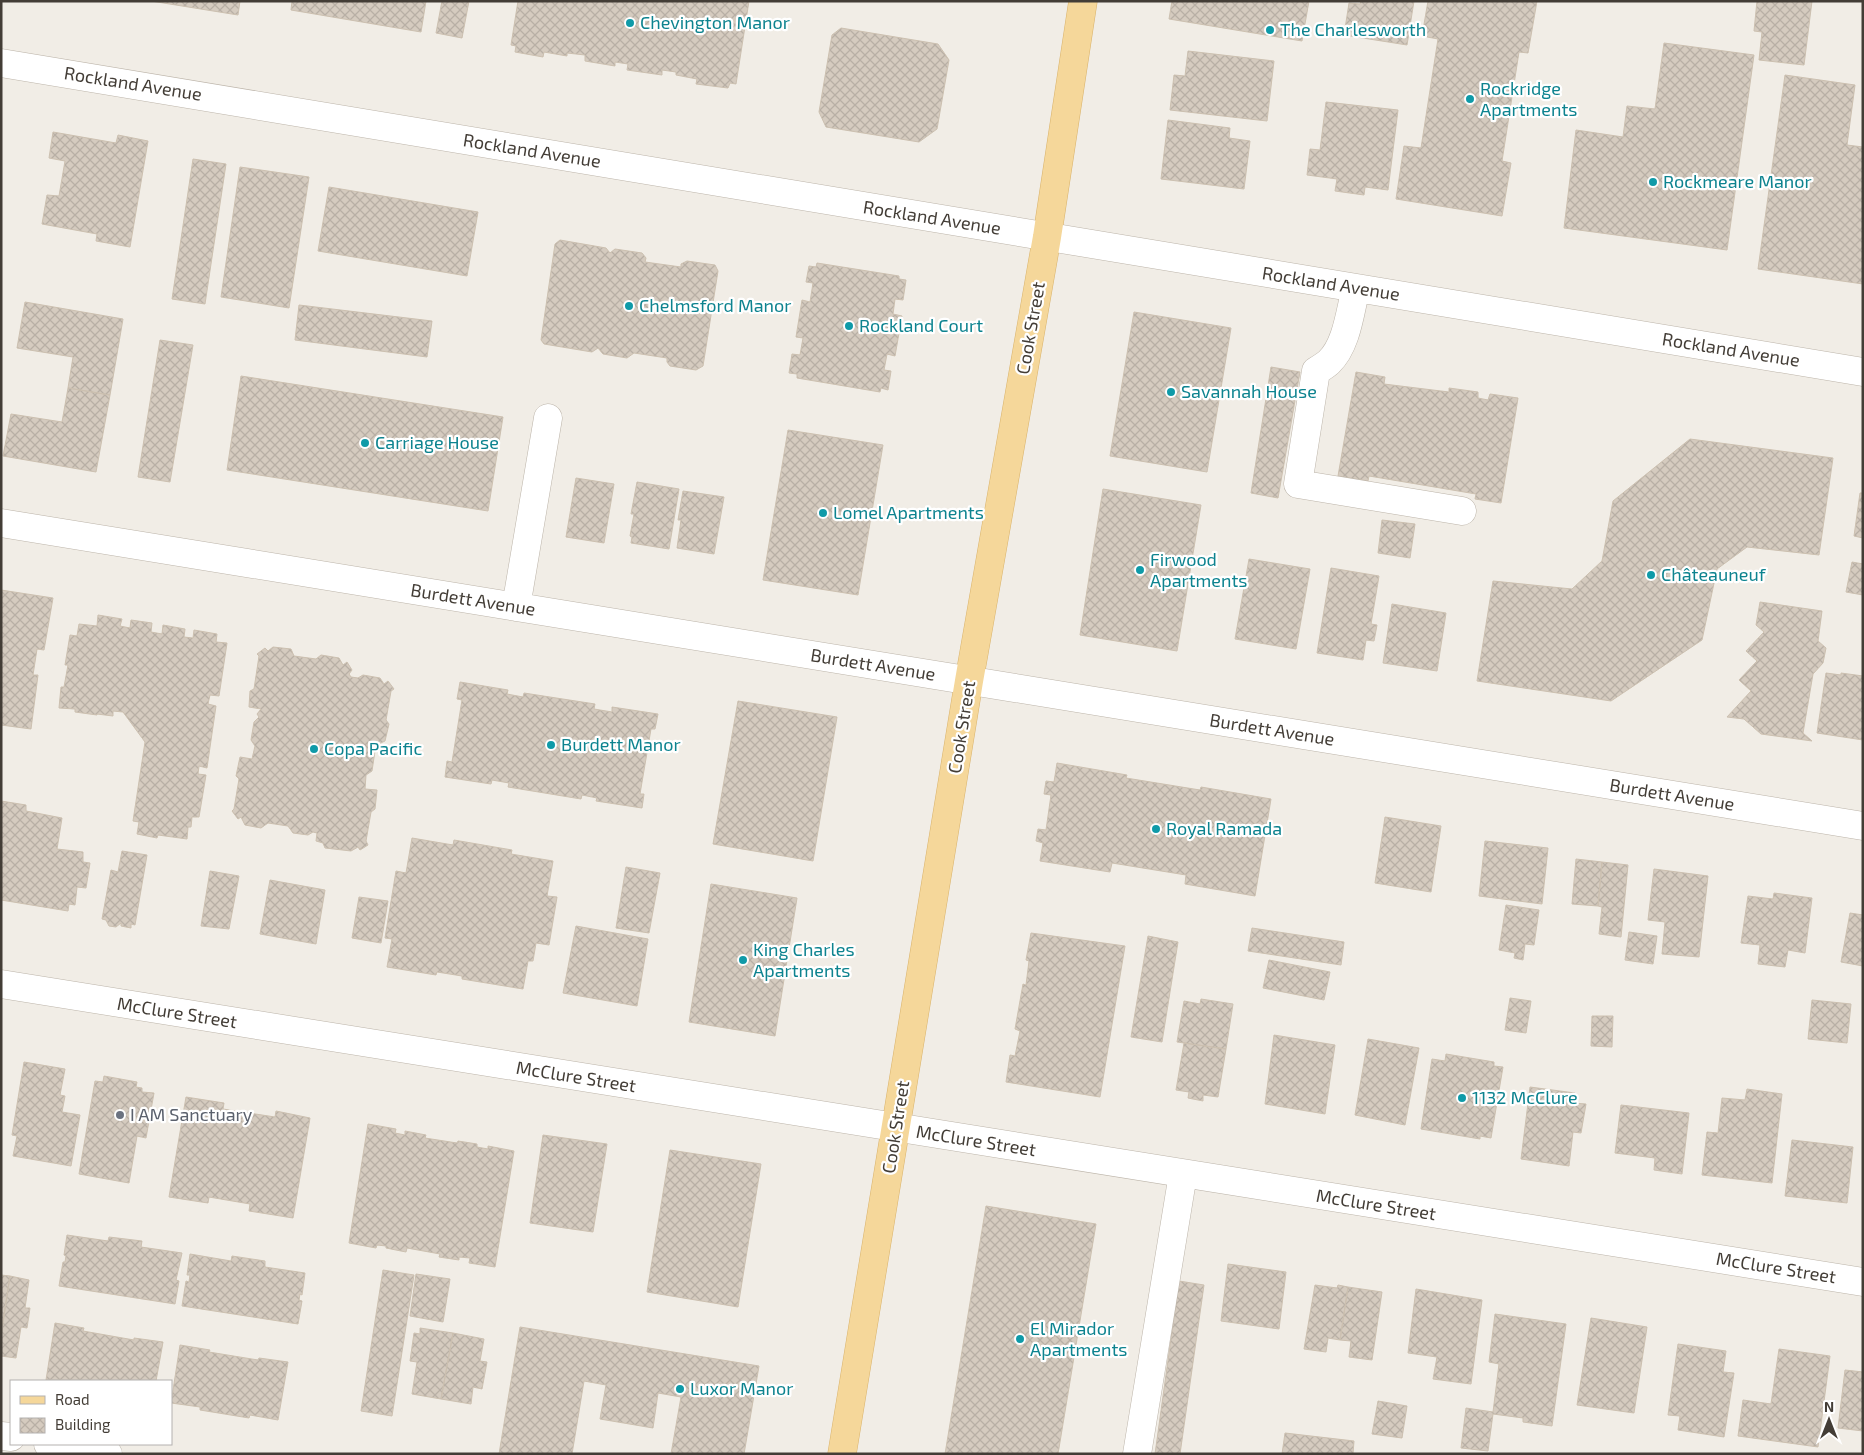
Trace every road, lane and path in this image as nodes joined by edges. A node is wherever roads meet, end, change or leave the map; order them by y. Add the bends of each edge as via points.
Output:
1 (1083, 1) edge
2 (1, 63) edge
3 (1047, 237) junction
4 (1356, 288) junction
5 (1863, 372) edge
6 (548, 418) dead end
7 (1462, 511) dead end
8 (1, 523) edge
9 (516, 607) junction
10 (969, 681) junction
11 (1863, 826) edge
12 (1, 984) edge
13 (896, 1128) junction
14 (1183, 1174) junction
15 (1863, 1282) edge
16 (54, 1445) edge
17 (108, 1454) edge
18 (842, 1454) edge
19 (1138, 1454) edge

1 - 3 main road, Cook Street
2 - 3 street, Rockland Avenue
3 - 4 street, Rockland Avenue
3 - 10 main road, Cook Street
4 - 5 street, Rockland Avenue
4 - 7 street via 1339,347 1330,361 1316,371 1298,484
6 - 9 street
8 - 9 street, Burdett Avenue
9 - 10 street, Burdett Avenue
10 - 11 street, Burdett Avenue
10 - 13 main road, Cook Street
12 - 13 street, McClure Street
13 - 14 street, McClure Street
13 - 18 main road, Cook Street
14 - 15 street, McClure Street
14 - 19 street
16 - 17 street

